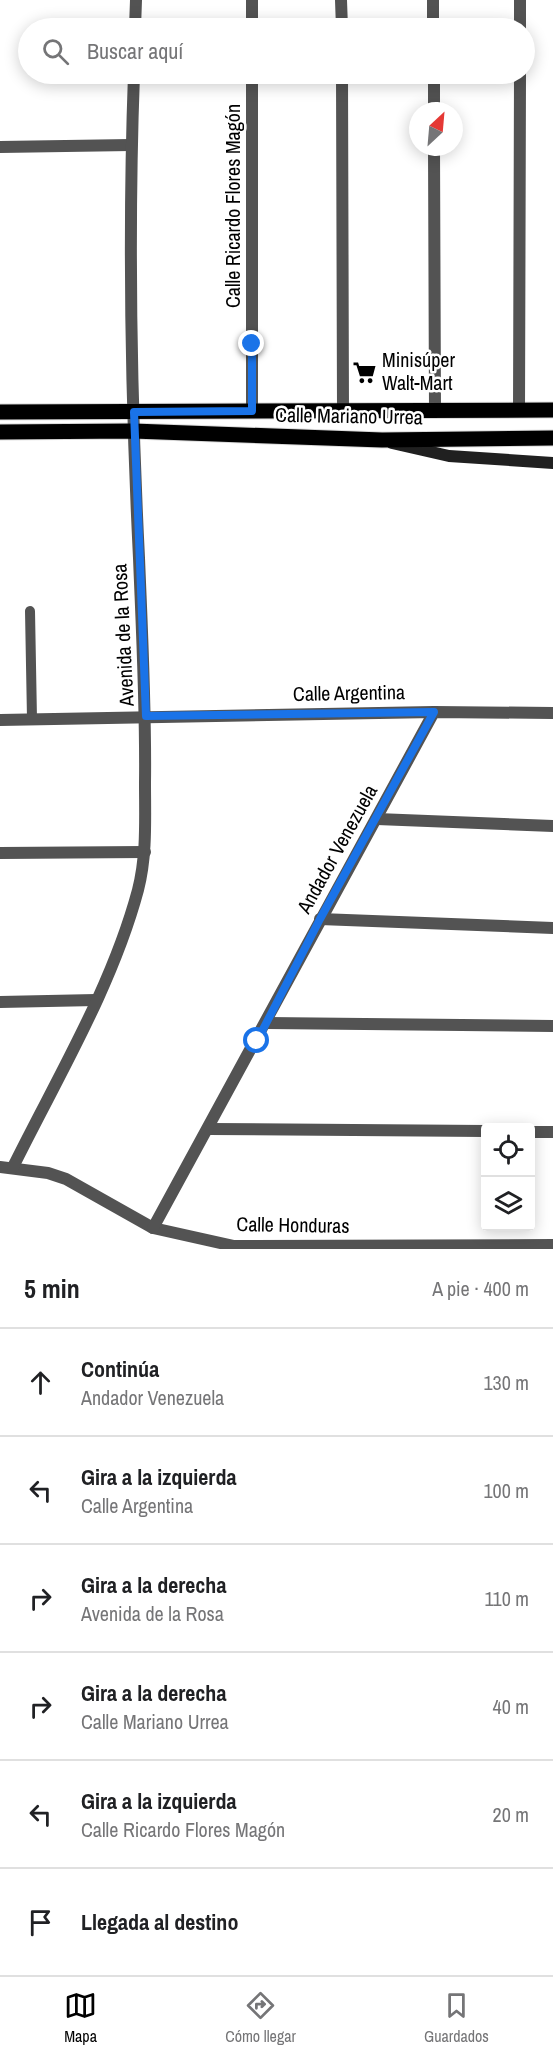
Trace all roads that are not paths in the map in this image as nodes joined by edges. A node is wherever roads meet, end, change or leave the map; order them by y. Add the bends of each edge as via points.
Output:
1 (136, 0) edge
2 (252, 0) edge
3 (342, 0) edge
4 (433, 0) edge
5 (520, 0) edge
6 (135, 18) edge
7 (252, 18) edge
8 (342, 18) edge
9 (433, 18) edge
10 (520, 18) edge
11 (134, 84) edge
12 (252, 84) edge
13 (342, 84) edge
14 (434, 84) edge
15 (520, 84) edge
16 (434, 102) edge
17 (131, 145) junction
18 (0, 147) edge
19 (434, 156) edge
20 (553, 410) edge
21 (252, 411) junction
22 (343, 411) junction
23 (435, 411) junction
24 (519, 411) junction
25 (0, 412) edge
26 (134, 412) junction
27 (133, 431) junction
28 (0, 432) edge
29 (553, 438) edge
30 (382, 440) junction
31 (553, 463) edge
32 (30, 611) dead end
33 (434, 712) junction
34 (553, 713) edge
35 (146, 716) junction
36 (32, 719) junction
37 (0, 720) edge
38 (377, 819) junction
39 (553, 826) edge
40 (145, 852) junction
41 (0, 853) edge
42 (320, 919) junction
43 (553, 928) edge
44 (96, 1000) junction
45 (0, 1002) edge
46 (267, 1023) junction
47 (553, 1026) edge
48 (208, 1129) junction
49 (481, 1131) edge
50 (535, 1132) edge
51 (553, 1132) edge
52 (6, 1167) edge
53 (153, 1228) junction
54 (553, 1245) edge

1 - 6 street
2 - 7 street
3 - 8 street
4 - 9 street
5 - 10 street
11 - 17 street, Avenida de la Rosa
12 - 21 street, Calle Ricardo Flores Magón
13 - 22 street
14 - 16 street
15 - 24 street
17 - 18 street
17 - 26 street, Avenida de la Rosa
19 - 23 street
20 - 24 main road, Calle Mariano Urrea
21 - 22 main road, Calle Mariano Urrea
21 - 26 main road, Calle Mariano Urrea
22 - 23 main road, Calle Mariano Urrea
23 - 24 main road, Calle Mariano Urrea
25 - 26 main road, Calle Mariano Urrea
26 - 27 street, Avenida de la Rosa
27 - 28 main road, Calle Mariano Urrea
27 - 30 main road, Calle Mariano Urrea
27 - 35 street, Avenida de la Rosa
29 - 30 main road, Calle Mariano Urrea
30 - 31 street via 449,456
32 - 36 lane
33 - 34 street, Calle Argentina
33 - 35 street, Calle Argentina
33 - 38 street, Andador Venezuela
35 - 36 street, Calle Argentina
35 - 40 street, Avenida de la Rosa
36 - 37 street, Calle Argentina
38 - 39 street
38 - 42 street, Andador Venezuela
40 - 41 street
40 - 44 street, Avenida de la Rosa via 124,935
42 - 43 street
42 - 46 street, Andador Venezuela
44 - 45 street
44 - 52 street, Avenida de la Rosa
46 - 47 street
46 - 48 street, Andador Venezuela
48 - 49 street
48 - 53 street, Andador Venezuela
50 - 51 street
52 - 53 street, Calle Honduras via 66,1179
53 - 54 street, Calle Honduras via 234,1246

